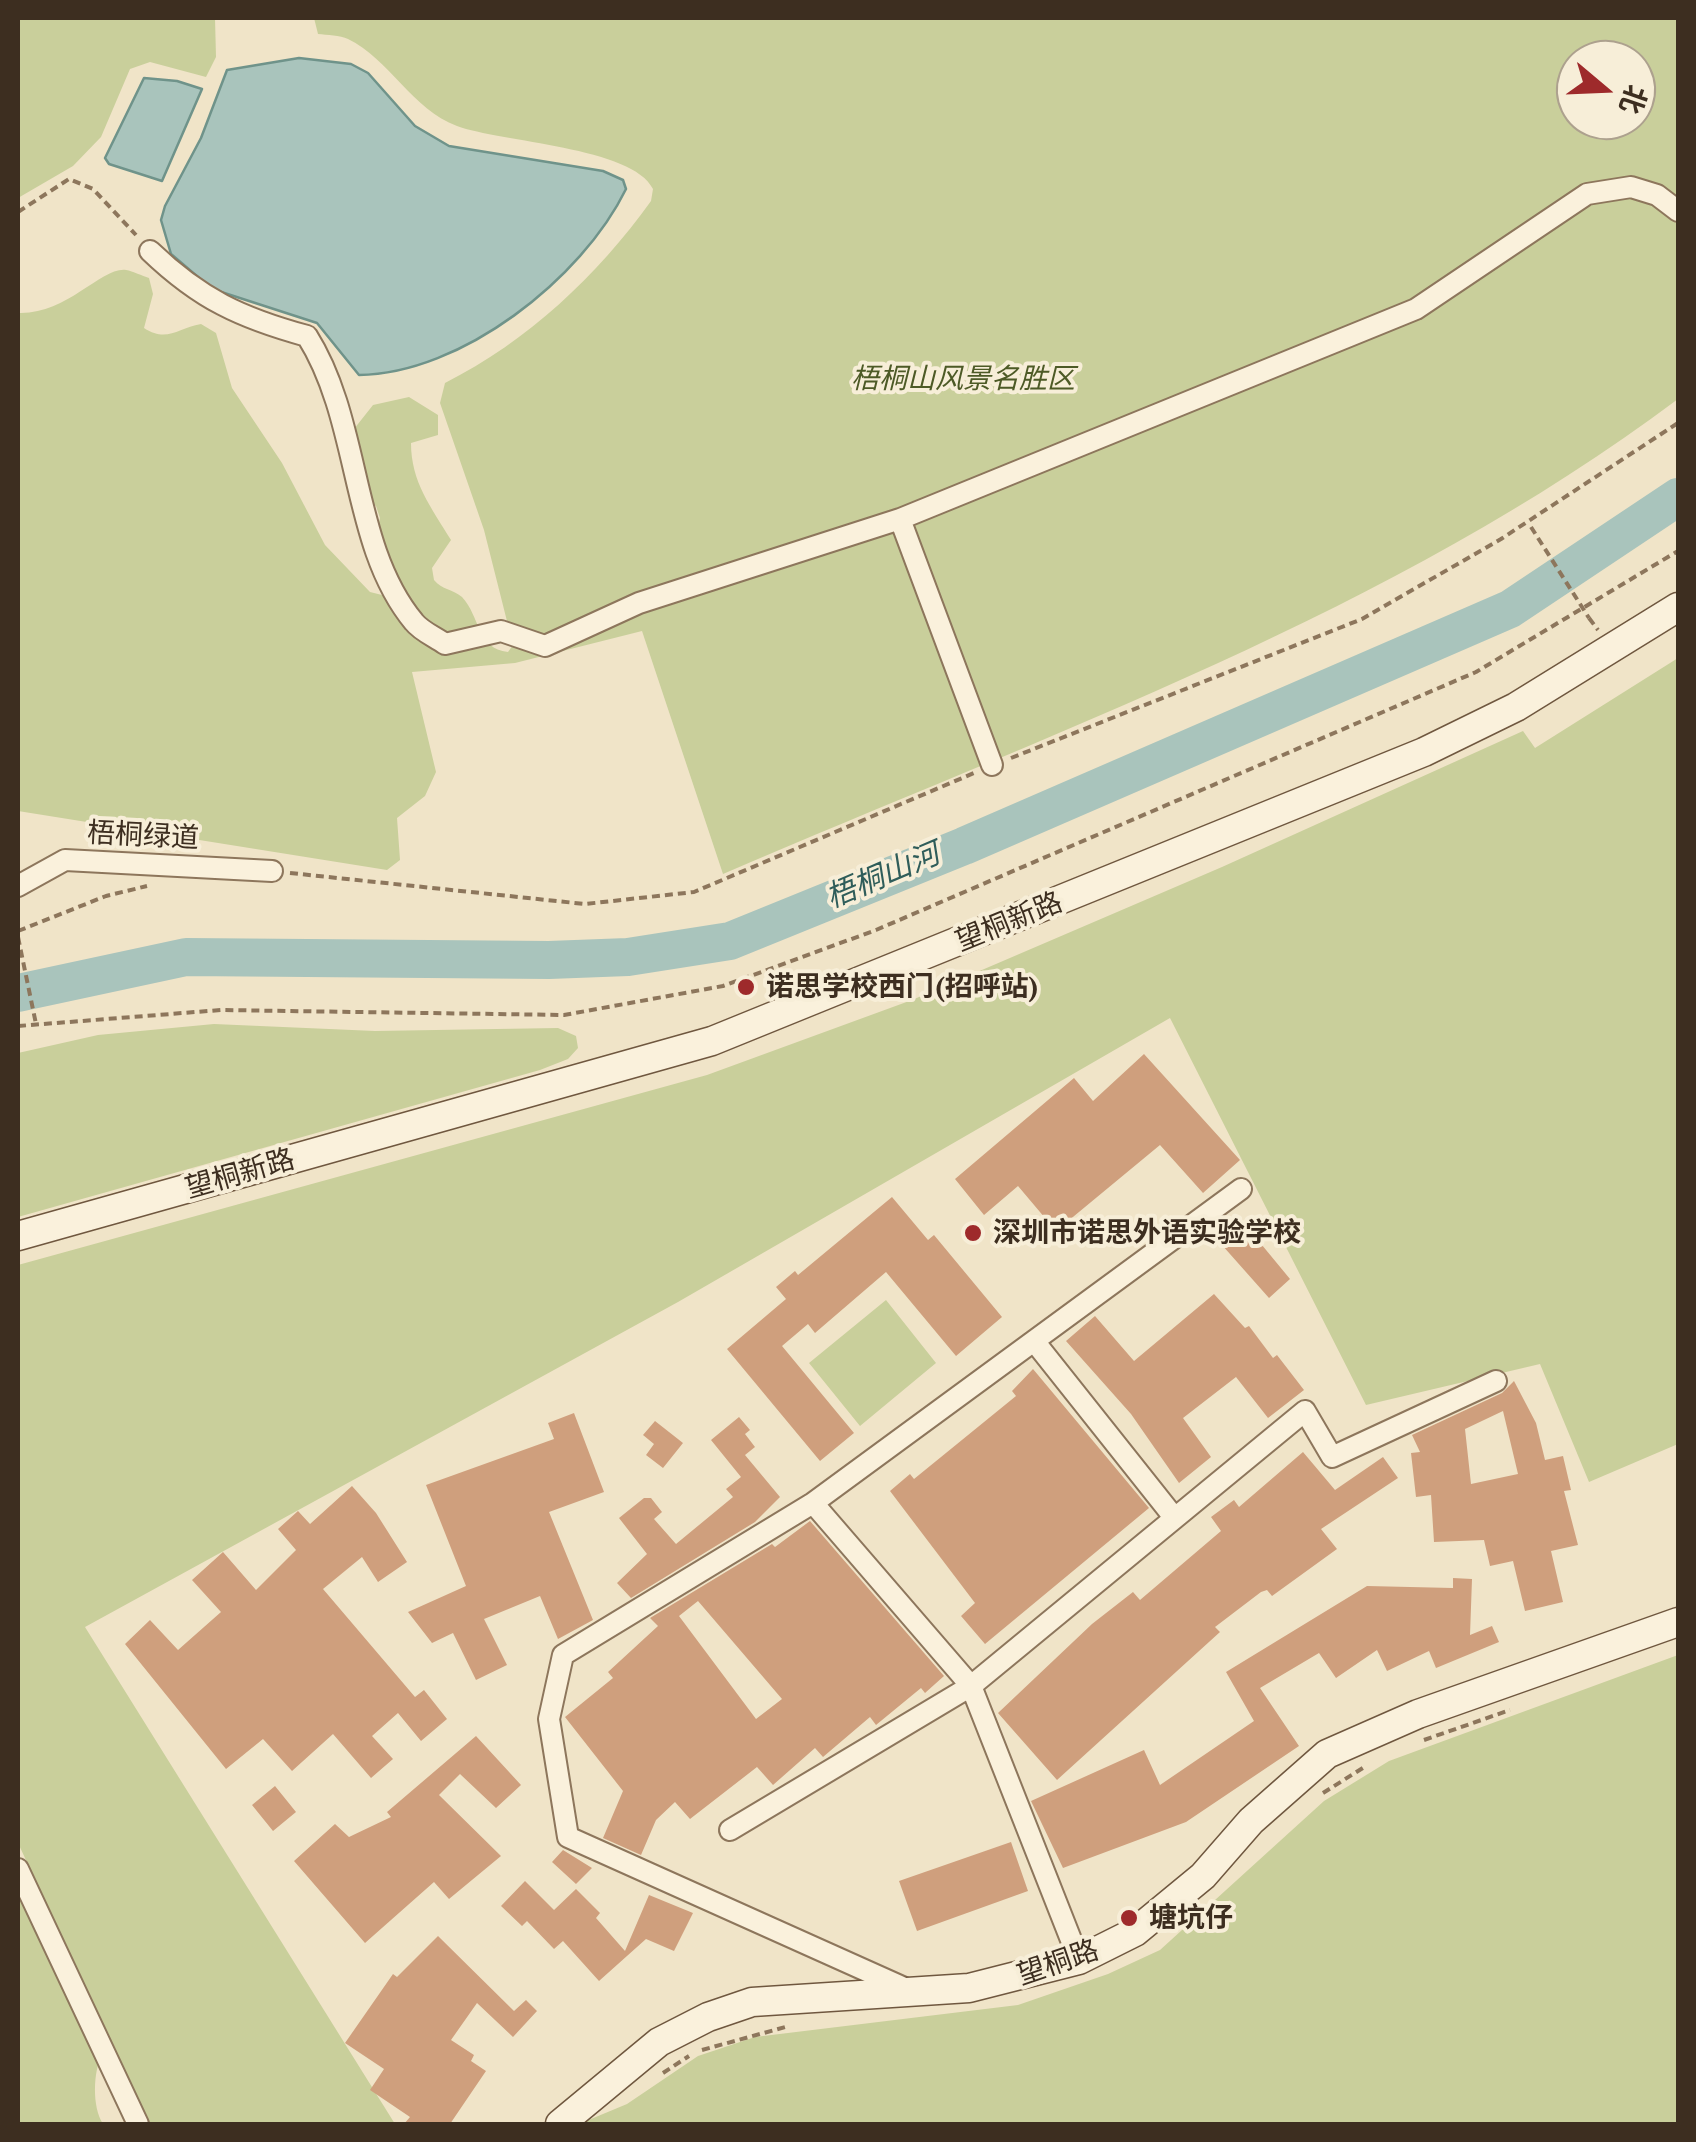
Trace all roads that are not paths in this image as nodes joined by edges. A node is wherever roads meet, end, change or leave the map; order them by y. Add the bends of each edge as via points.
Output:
1 (1678, 211) edge
2 (150, 251) road end
3 (900, 519) junction
4 (1678, 607) edge
5 (992, 766) dead end
6 (272, 871) dead end
7 (18, 886) edge
8 (1241, 1189) dead end
9 (18, 1236) edge
10 (1034, 1341) junction
11 (1496, 1382) dead end
12 (813, 1503) junction
13 (1173, 1516) junction
14 (1678, 1622) edge
15 (971, 1686) junction
16 (730, 1830) dead end
17 (18, 1869) edge
18 (1080, 1960) junction
19 (916, 1993) junction
20 (138, 2124) edge
21 (560, 2124) edge

1 - 3 street via 1657,194 1631,187 1587,194 1416,309
2 - 3 street via 211,301 260,324 308,336 334,385 366,518 394,590 415,624 445,644 501,631 545,646 639,603
3 - 5 street
4 - 9 street, 望桐新路 via 1516,707 1424,752 712,1042
6 - 7 street, 梧桐绿道 via 65,860
8 - 10 street
10 - 12 street
10 - 13 street
11 - 13 street via 1332,1456 1305,1410
12 - 15 street
12 - 19 street via 563,1655 549,1720 556,1786 568,1837
13 - 15 street
14 - 18 street, 望桐路 via 1418,1714 1327,1754 1136,1932
15 - 16 street
15 - 18 street
17 - 20 street
18 - 19 street, 望桐路 via 1010,1980
19 - 21 street, 望桐路 via 752,2002 708,2017 659,2042

